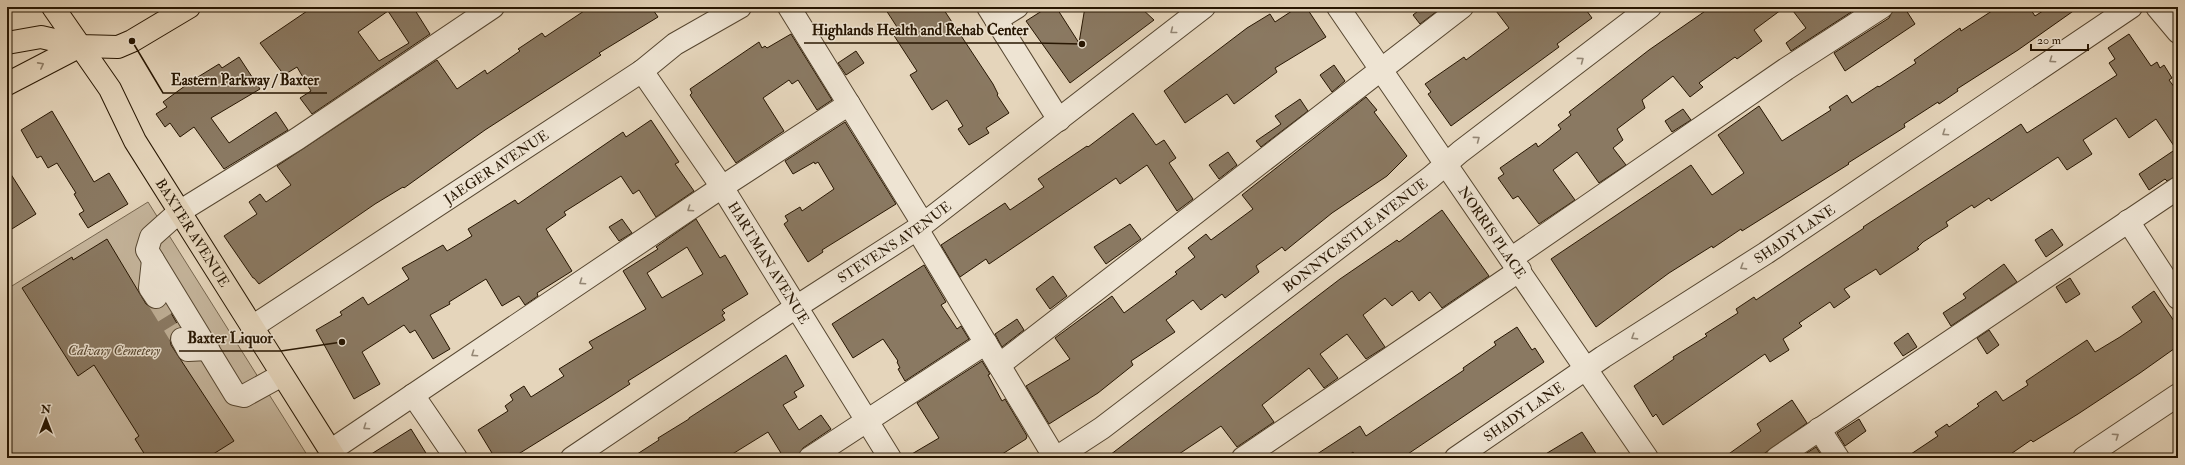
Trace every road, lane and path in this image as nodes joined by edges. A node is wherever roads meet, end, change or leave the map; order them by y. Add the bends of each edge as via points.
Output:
1 (53, 7) edge
2 (189, 7) edge
3 (493, 7) edge
4 (740, 7) edge
5 (788, 7) edge
6 (1017, 7) edge
7 (1204, 7) edge
8 (1338, 7) edge
9 (1462, 7) edge
10 (1650, 7) edge
11 (1882, 7) edge
12 (2131, 7) edge
13 (2157, 7) edge
14 (992, 14) edge
15 (2178, 32) edge
16 (7, 43) edge
17 (80, 46) junction
18 (1382, 70) junction
19 (642, 71) junction
20 (7, 84) edge
21 (849, 104) junction
22 (1059, 120) junction
23 (1447, 163) junction
24 (722, 187) junction
25 (2178, 188) edge
26 (179, 212) junction
27 (2128, 221) junction
28 (920, 227) junction
29 (153, 260) junction
30 (1516, 264) junction
31 (156, 297) tunnel mouth
32 (2178, 298) edge
33 (796, 307) junction
34 (252, 327) junction
35 (182, 339) tunnel mouth
36 (986, 343) junction
37 (208, 349) junction
38 (999, 366) junction
39 (1586, 369) junction
40 (282, 375) junction
41 (413, 395) junction
42 (2178, 395) edge
43 (866, 420) junction
44 (1819, 430) junction
45 (333, 454) edge
46 (456, 458) edge
47 (572, 458) edge
48 (810, 458) edge
49 (890, 458) edge
50 (1056, 458) edge
51 (1244, 458) edge
52 (1456, 458) edge
53 (1647, 458) edge
54 (1777, 458) edge
55 (1838, 458) edge
56 (2084, 458) edge

1 - 17 main road, BAXTER AVENUE
2 - 17 main road via 118,47
3 - 26 street via 297,139
4 - 19 street, JAEGER AVENUE via 675,44
5 - 21 street
6 - 14 street
7 -> 22 street, STEVENS AVENUE
8 - 18 street, NORRIS PLACE
9 - 18 street
23 -> 10 street, BONNYCASTLE AVENUE
11 - 30 street via 1779,74
12 -> 39 street, SHADY LANE via 1766,253
13 - 15 street
14 - 22 street
16 - 17 main road via 41,37
20 -> 17 main road
17 - 26 main road, BAXTER AVENUE via 110,89 136,141
18 - 23 street, NORRIS PLACE
18 - 38 street
19 - 24 street, HARTMAN AVENUE
19 - 34 street, JAEGER AVENUE
21 - 24 street
21 - 28 street
22 - 28 street, STEVENS AVENUE
23 - 30 street, NORRIS PLACE
23 - 50 street, BONNYCASTLE AVENUE via 1108,423
24 - 33 street, HARTMAN AVENUE
24 -> 41 street
25 - 27 street
26 - 29 street via 151,237 147,250
26 - 34 main road, BAXTER AVENUE
27 - 32 street
27 - 44 street
28 - 33 street, STEVENS AVENUE
28 - 36 street
29 - 31 street via 150,288
29 - 37 street
30 - 39 street, NORRIS PLACE
30 - 51 street
33 - 43 street, HARTMAN AVENUE
33 - 47 street, STEVENS AVENUE
34 - 40 main road, BAXTER AVENUE
35 - 37 street via 188,350
36 - 38 street
36 - 43 street
37 - 40 street via 236,394 244,396
38 - 50 street
39 - 52 street, SHADY LANE
39 - 53 street, NORRIS PLACE
40 - 45 main road, BAXTER AVENUE
41 -> 45 street
41 - 46 street
56 -> 42 street
43 - 48 street
43 - 49 street, HARTMAN AVENUE
44 - 54 street
44 - 55 street

